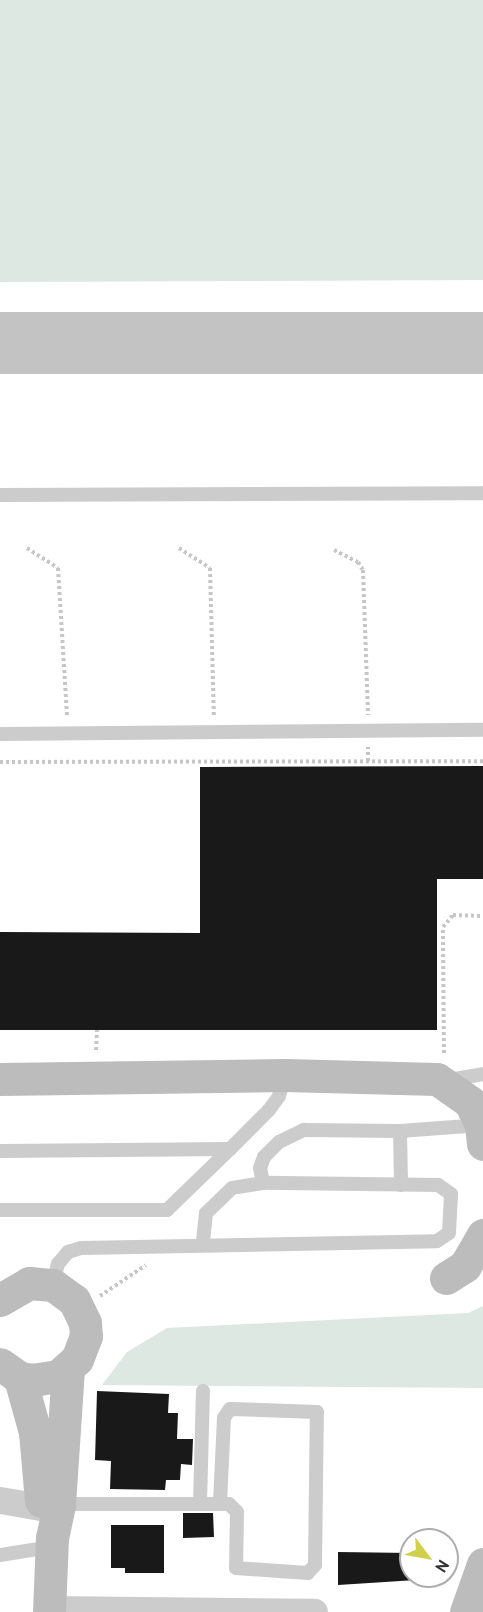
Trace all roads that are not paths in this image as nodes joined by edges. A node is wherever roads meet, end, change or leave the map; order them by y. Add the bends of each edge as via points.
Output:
1 (483, 494) edge
2 (0, 495) edge
3 (483, 730) edge
4 (0, 734) edge
5 (446, 1070) junction
6 (483, 1074) edge
7 (285, 1075) junction
8 (0, 1079) edge
9 (400, 1131) junction
10 (482, 1135) edge
11 (230, 1149) junction
12 (0, 1151) edge
13 (263, 1183) junction
14 (401, 1185) junction
15 (0, 1210) edge
16 (203, 1244) junction
17 (480, 1248) edge
18 (446, 1278) dead end
19 (53, 1285) junction
20 (0, 1300) edge
21 (68, 1369) junction
22 (10, 1371) edge
23 (203, 1391) dead end
24 (220, 1503) junction
25 (200, 1504) junction
26 (1, 1505) edge
27 (50, 1506) junction
28 (52, 1542) junction
29 (0, 1555) edge
30 (483, 1564) edge
31 (49, 1610) edge
32 (134, 1610) edge
33 (314, 1612) edge
34 (466, 1612) edge

1 - 2 lane
3 - 4 lane
5 - 6 lane via 455,1079
5 - 7 street via 437,1079
5 - 10 street via 470,1102
7 - 8 street
7 - 11 lane via 279,1096 269,1110
9 - 10 lane
9 - 13 lane via 304,1131 289,1135 264,1157 260,1168
9 - 14 lane
11 - 12 lane
11 - 15 lane via 167,1210
13 - 14 lane
13 - 16 lane via 231,1188 225,1193 206,1213
14 - 16 lane via 438,1185 452,1194 449,1233 444,1239
16 - 19 lane via 81,1248 68,1252 58,1264
17 - 18 street
19 - 20 street via 28,1283
19 - 21 street via 74,1300 85,1323 83,1348
21 - 22 street via 45,1380
21 - 27 street
22 - 27 street via 35,1432
23 - 25 lane
24 - 24 lane via 229,1504 237,1512 237,1568 311,1570 315,1565 317,1412 230,1409 224,1418
24 - 25 lane
25 - 27 lane
26 - 27 street
27 - 28 street
28 - 29 lane
28 - 31 street
30 - 34 street
31 - 32 street
32 - 33 street

